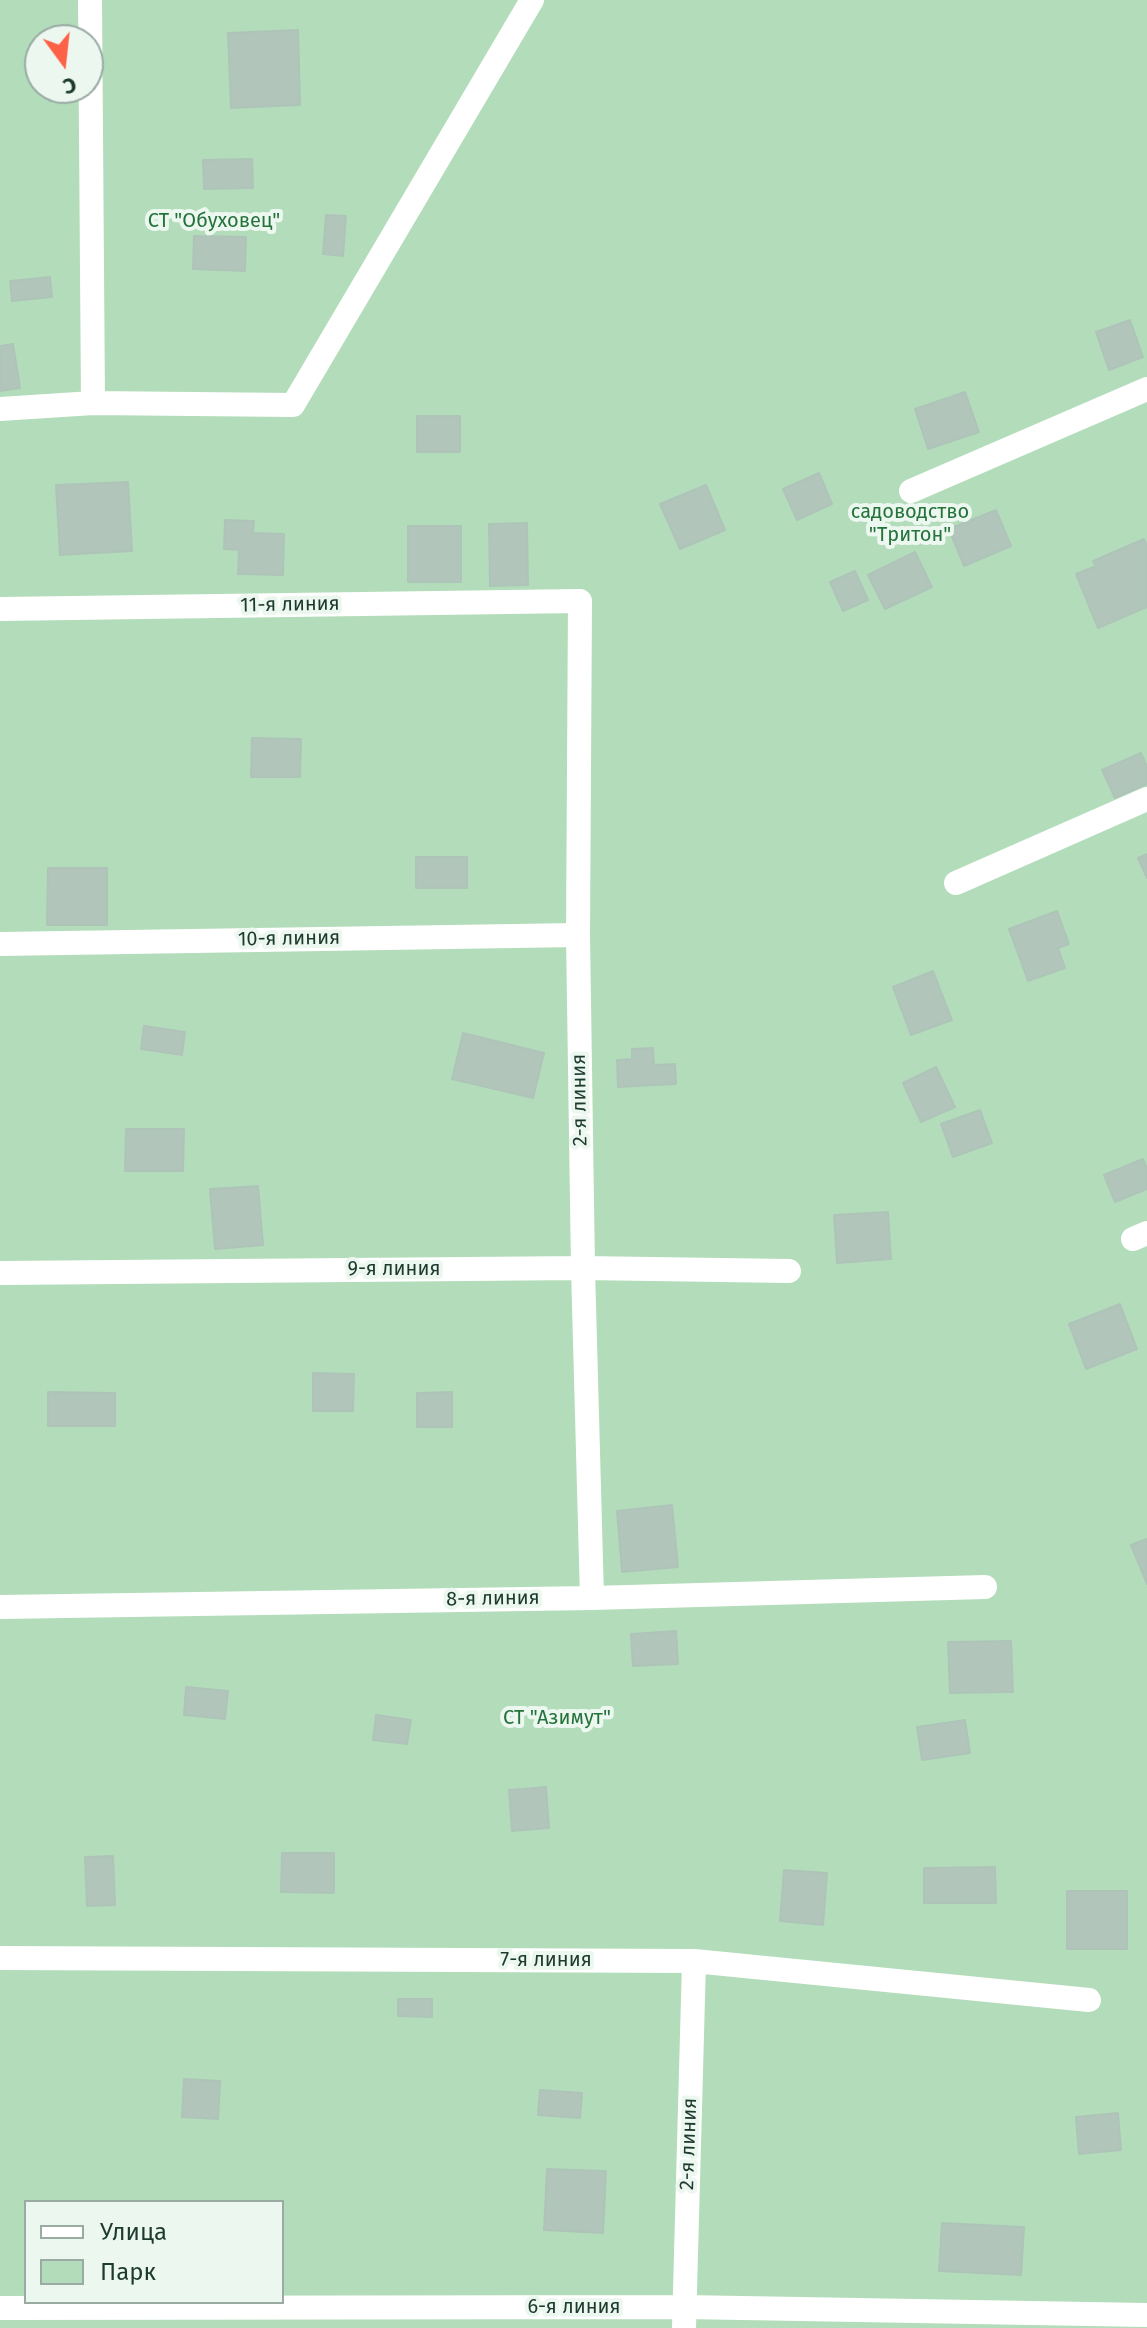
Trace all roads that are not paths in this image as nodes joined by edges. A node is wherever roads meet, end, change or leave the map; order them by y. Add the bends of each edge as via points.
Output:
1 (90, 0) edge
2 (532, 0) edge
3 (1147, 389) edge
4 (93, 403) junction
5 (0, 409) edge
6 (911, 491) dead end
7 (580, 601) joint
8 (0, 609) edge
9 (1147, 799) edge
10 (956, 883) dead end
11 (578, 935) junction
12 (0, 944) edge
13 (583, 1268) junction
14 (789, 1271) dead end
15 (0, 1273) edge
16 (985, 1587) dead end
17 (592, 1598) junction
18 (0, 1607) edge
19 (0, 1958) edge
20 (694, 1961) junction
21 (1089, 2000) dead end
22 (0, 2308) edge
23 (1147, 2315) edge
24 (684, 2317) edge

1 - 4 street
2 - 4 street via 293,405
3 - 6 street
4 - 5 street
7 - 8 street, 11-я линия
7 - 11 street, 2-я линия
9 - 10 street
11 - 12 street, 10-я линия
11 - 13 street, 2-я линия
13 - 14 street, 9-я линия
13 - 15 street, 9-я линия
13 - 17 street, 2-я линия
16 - 17 street, 8-я линия
17 - 18 street, 8-я линия
19 - 20 street, 7-я линия
20 - 21 street, 7-я линия
20 - 24 street, 2-я линия
22 - 24 street, 6-я линия
23 - 24 street, 6-я линия

